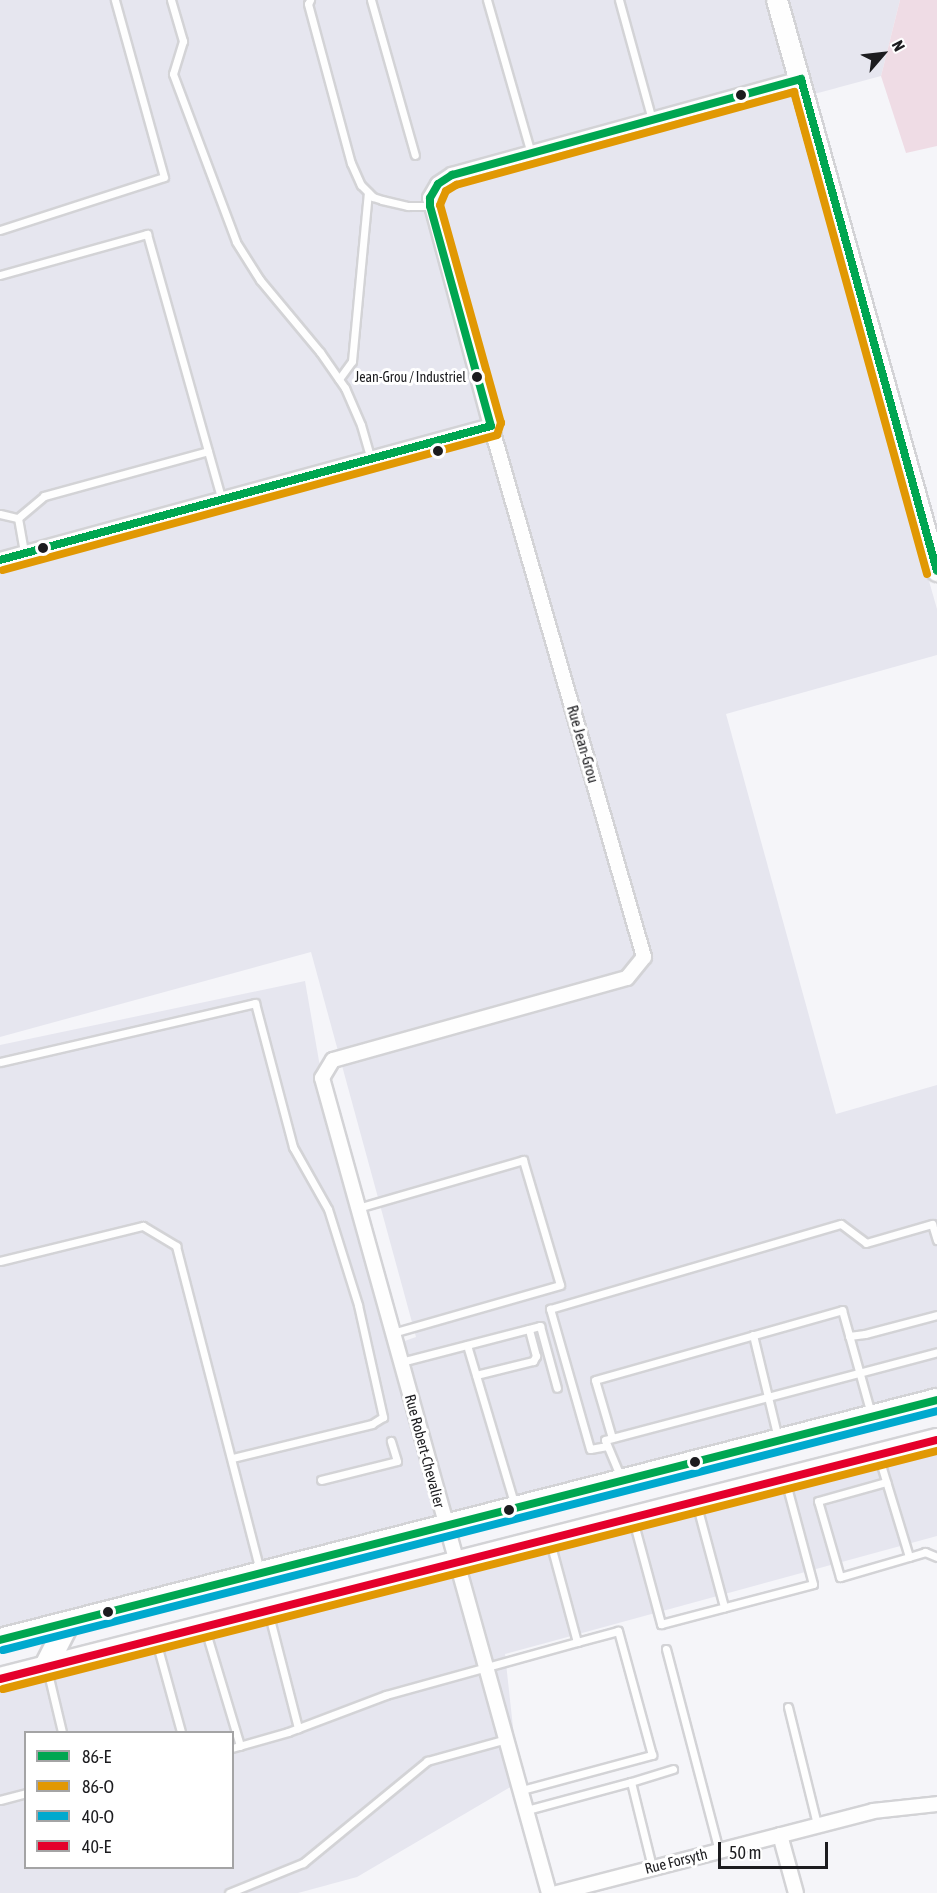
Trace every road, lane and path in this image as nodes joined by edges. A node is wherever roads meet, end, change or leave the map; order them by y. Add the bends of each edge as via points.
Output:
1 (115, 0) edge
2 (171, 0) edge
3 (310, 0) edge
4 (371, 0) edge
5 (487, 0) edge
6 (619, 0) edge
7 (777, 0) edge
8 (801, 79) junction
9 (652, 120) junction
10 (531, 153) junction
11 (415, 155) dead end
12 (368, 193) junction
13 (430, 206) junction
14 (0, 230) edge
15 (0, 275) edge
16 (339, 379) junction
17 (492, 426) junction
18 (208, 451) junction
19 (371, 459) junction
20 (222, 500) junction
21 (0, 514) edge
22 (18, 518) junction
23 (24, 553) junction
24 (0, 560) edge
25 (937, 571) edge
26 (0, 1062) edge
27 (322, 1078) joint
28 (358, 1208) junction
29 (937, 1240) edge
30 (0, 1261) edge
31 (937, 1315) edge
32 (529, 1329) junction
33 (393, 1333) junction
34 (753, 1335) junction
35 (849, 1336) junction
36 (467, 1345) junction
37 (937, 1353) edge
38 (401, 1362) junction
39 (860, 1373) junction
40 (476, 1375) junction
41 (557, 1388) dead end
42 (769, 1397) junction
43 (937, 1400) edge
44 (872, 1417) junction
45 (612, 1438) junction
46 (778, 1440) junction
47 (937, 1440) edge
48 (392, 1441) dead end
49 (607, 1446) junction
50 (878, 1455) junction
51 (233, 1458) junction
52 (785, 1479) junction
53 (321, 1480) dead end
54 (622, 1481) junction
55 (886, 1482) junction
56 (696, 1502) junction
57 (516, 1508) junction
58 (632, 1518) junction
59 (446, 1526) junction
60 (549, 1539) junction
61 (909, 1557) junction
62 (937, 1557) edge
63 (459, 1563) junction
64 (261, 1573) junction
65 (724, 1607) junction
66 (259, 1612) junction
67 (68, 1623) junction
68 (204, 1626) junction
69 (155, 1639) junction
70 (0, 1640) edge
71 (577, 1642) junction
72 (666, 1649) dead end
73 (46, 1666) junction
74 (488, 1666) junction
75 (0, 1679) edge
76 (788, 1707) dead end
77 (298, 1728) junction
78 (62, 1731) edge
79 (181, 1731) edge
80 (232, 1731) edge
81 (507, 1738) junction
82 (236, 1747) edge
83 (673, 1770) dead end
84 (631, 1782) junction
85 (522, 1790) junction
86 (24, 1794) edge
87 (0, 1800) edge
88 (937, 1804) edge
89 (527, 1810) junction
90 (817, 1824) junction
91 (780, 1835) junction
92 (719, 1851) junction
93 (652, 1867) junction
94 (229, 1893) edge
95 (549, 1893) edge
96 (557, 1893) edge
97 (796, 1893) edge

1 - 14 lane via 164,177
2 - 16 lane via 183,41 173,74 236,242 260,280
3 - 12 lane via 351,163
4 - 11 lane
5 - 10 lane
6 - 9 lane
7 - 8 street
8 - 9 street
8 - 25 street
9 - 10 street
10 - 13 street, Rue Jean-Grou via 452,175 432,191
12 - 13 lane via 396,204
12 - 16 lane via 352,361
13 - 17 street, Rue Jean-Grou
15 - 18 lane via 147,234
16 - 19 lane via 354,405
17 - 19 street
17 - 27 street, Rue Jean-Grou via 644,957 627,978 333,1060
18 - 20 lane
18 - 22 lane via 45,496
19 - 20 street
20 - 23 street
21 - 22 lane
22 - 23 lane
23 - 24 street
26 - 51 lane via 255,1004 293,1147 328,1209 358,1305 383,1417 372,1424
27 - 28 street, Rue Robert-Chevalier
28 - 33 street, Rue Robert-Chevalier
28 - 33 lane via 523,1160 560,1285
29 - 49 lane via 932,1224 866,1243 841,1224 550,1309 590,1449
30 - 51 lane via 143,1226 176,1246
31 - 35 lane
32 - 36 lane
32 - 40 lane via 536,1356 533,1361
32 - 41 lane via 540,1326
33 - 38 street, Rue Robert-Chevalier
34 - 35 lane via 842,1310
34 - 42 lane
34 - 45 lane via 595,1380
35 - 39 lane
36 - 38 lane
36 - 40 lane
37 - 39 lane
38 - 59 street, Rue Robert-Chevalier
39 - 42 lane
39 - 44 lane
40 - 57 lane
42 - 45 lane
42 - 46 lane
43 - 44 main road
44 - 46 main road
45 - 49 lane via 605,1440
46 - 52 main road
46 - 54 main road
47 - 50 main road
48 - 53 lane via 397,1461
49 - 54 lane
50 - 52 main road
50 - 55 lane
51 - 64 lane
52 - 56 main road
52 - 65 lane via 813,1584
54 - 57 main road
54 - 58 main road
55 - 61 lane
55 - 61 lane via 818,1501 840,1577
56 - 58 main road
56 - 65 lane
57 - 59 main road
58 - 60 main road
58 - 65 lane via 661,1624
59 - 63 street, Rue Robert-Chevalier
59 - 64 main road
60 - 63 main road
60 - 71 lane
61 - 62 lane via 925,1552
63 - 66 main road
63 - 74 street, Rue Robert-Chevalier
64 - 66 main road
64 - 67 main road
66 - 68 main road
66 - 77 lane
67 - 70 main road
67 - 73 main road
68 - 69 main road
68 - 80 lane
69 - 73 main road
69 - 79 lane
71 - 74 lane
71 - 85 lane via 618,1631 652,1755
72 - 92 lane
73 - 75 main road
73 - 78 lane
74 - 77 lane via 386,1695
74 - 81 street, Rue Robert-Chevalier
76 - 90 lane
77 - 82 lane
81 - 85 street, Rue Robert-Chevalier
81 - 94 lane via 428,1761 303,1863
83 - 84 lane
84 - 89 lane
84 - 93 lane
85 - 89 street, Rue Robert-Chevalier
86 - 87 lane
88 - 90 street, Rue Forsyth via 896,1807
89 - 95 street, Rue Robert-Chevalier
90 - 91 street, Rue Forsyth
91 - 92 street, Rue Forsyth
91 - 97 street
92 - 93 street, Rue Forsyth
93 - 96 street, Rue Forsyth

